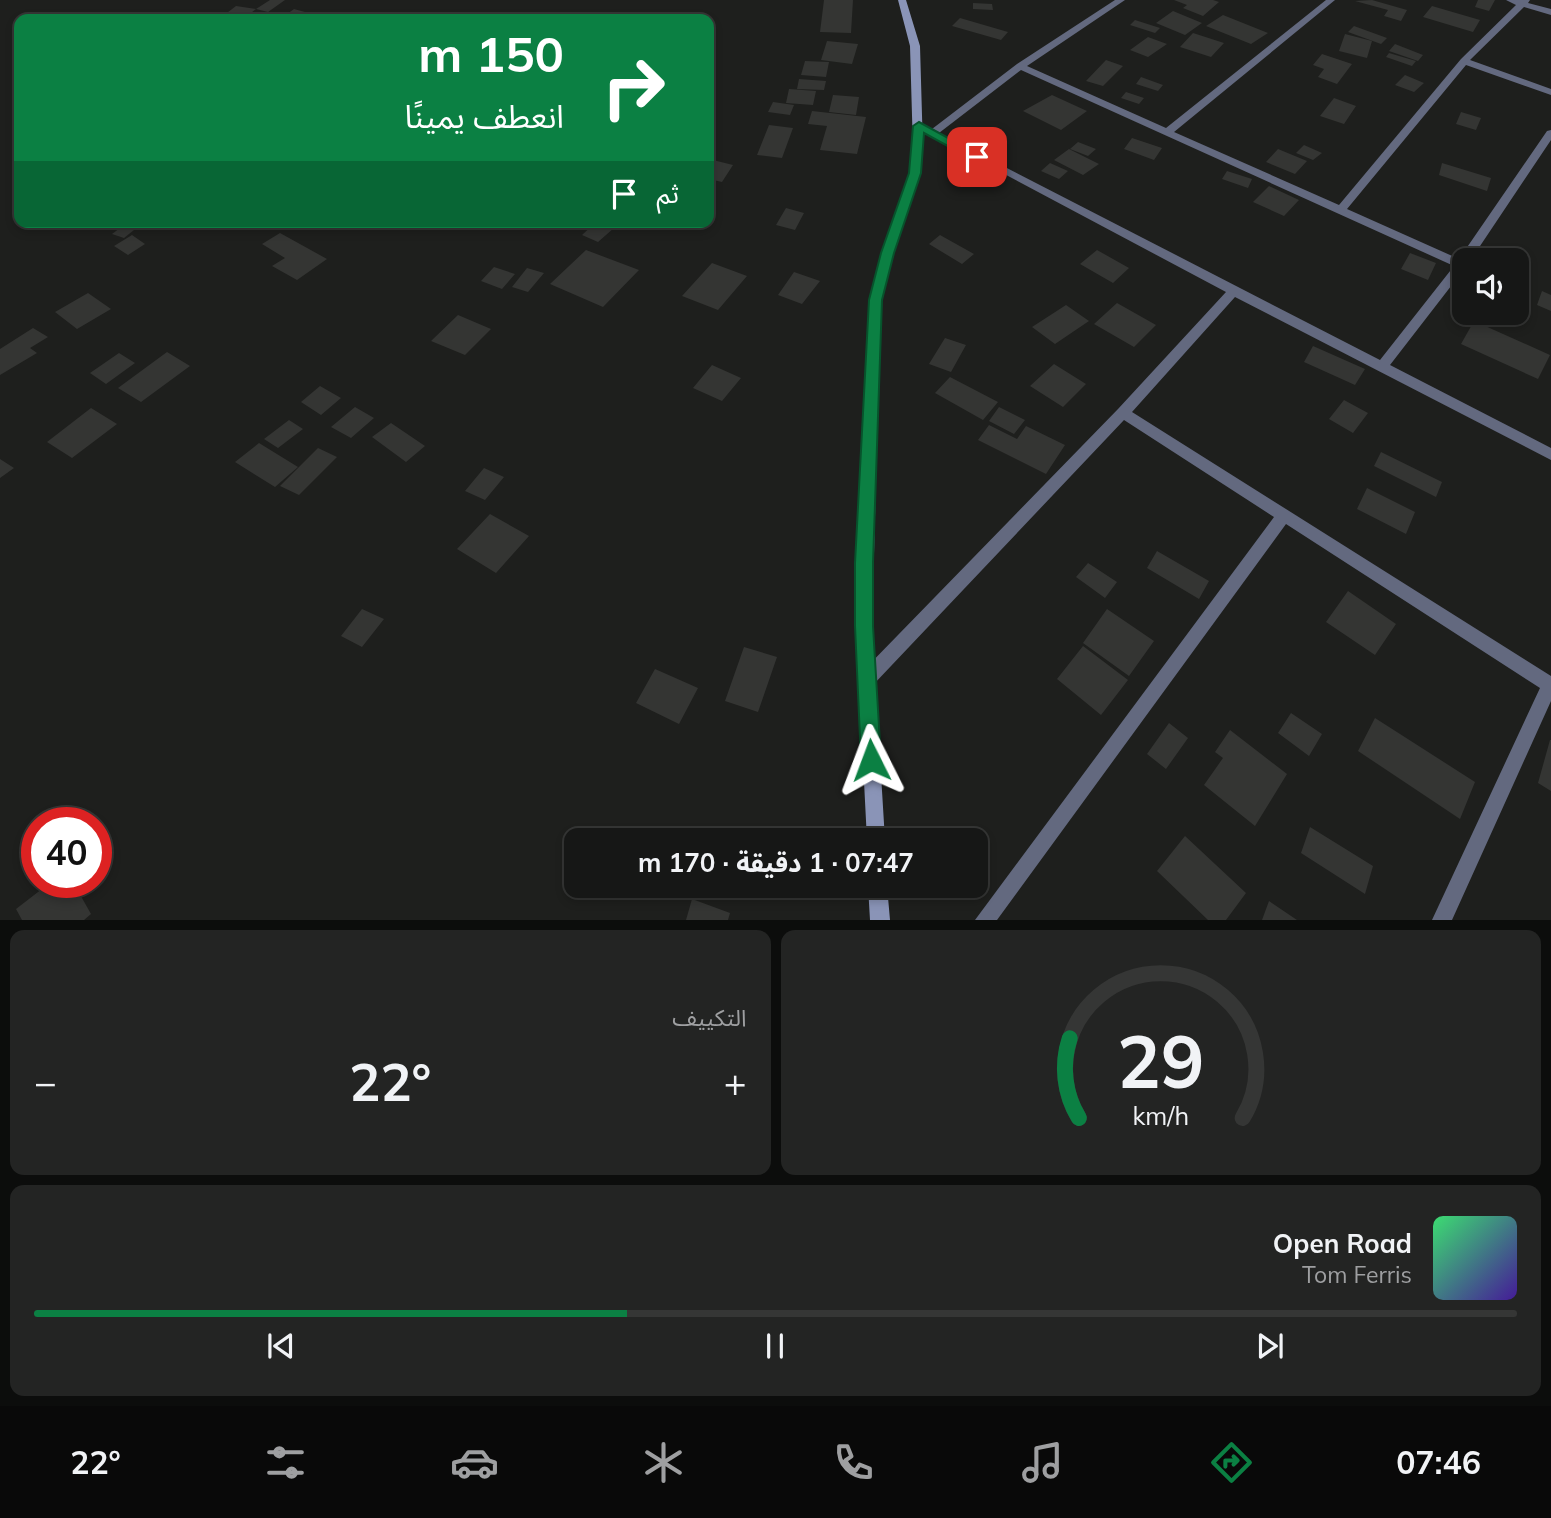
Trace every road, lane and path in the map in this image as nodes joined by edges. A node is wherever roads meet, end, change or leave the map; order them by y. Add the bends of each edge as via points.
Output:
1 (902, 0) edge
2 (1121, 0) edge
3 (1331, 0) edge
4 (1510, 0) edge
5 (1524, 2) edge
6 (1551, 12) edge
7 (1464, 61) junction
8 (1020, 66) junction
9 (1551, 92) edge
10 (919, 126) junction
11 (933, 133) junction
12 (1166, 133) junction
13 (1551, 133) edge
14 (1339, 211) junction
15 (1473, 248) edge
16 (1452, 261) edge
17 (1452, 277) edge
18 (1235, 290) junction
19 (1382, 366) junction
20 (1123, 413) junction
21 (1551, 454) edge
22 (1283, 516) junction
23 (867, 679) junction
24 (1551, 685) edge
25 (875, 828) edge
26 (879, 898) edge
27 (880, 919) edge
28 (985, 919) edge
29 (1443, 919) edge

1 - 10 street via 915,46
2 - 8 street
3 - 12 street
4 - 5 street
5 - 6 street
5 - 7 street
7 - 9 street
7 - 14 street
8 - 11 street
8 - 12 street
10 - 11 street
10 - 23 street via 915,173 876,300 864,563
11 - 18 street via 1110,229
12 - 14 street
13 - 15 street
14 - 16 street
17 - 19 street
18 - 19 street
18 - 20 street
19 - 21 street
20 - 22 street
20 - 23 street
22 - 24 street
22 - 28 street
23 - 25 street
24 - 29 street
26 - 27 street

